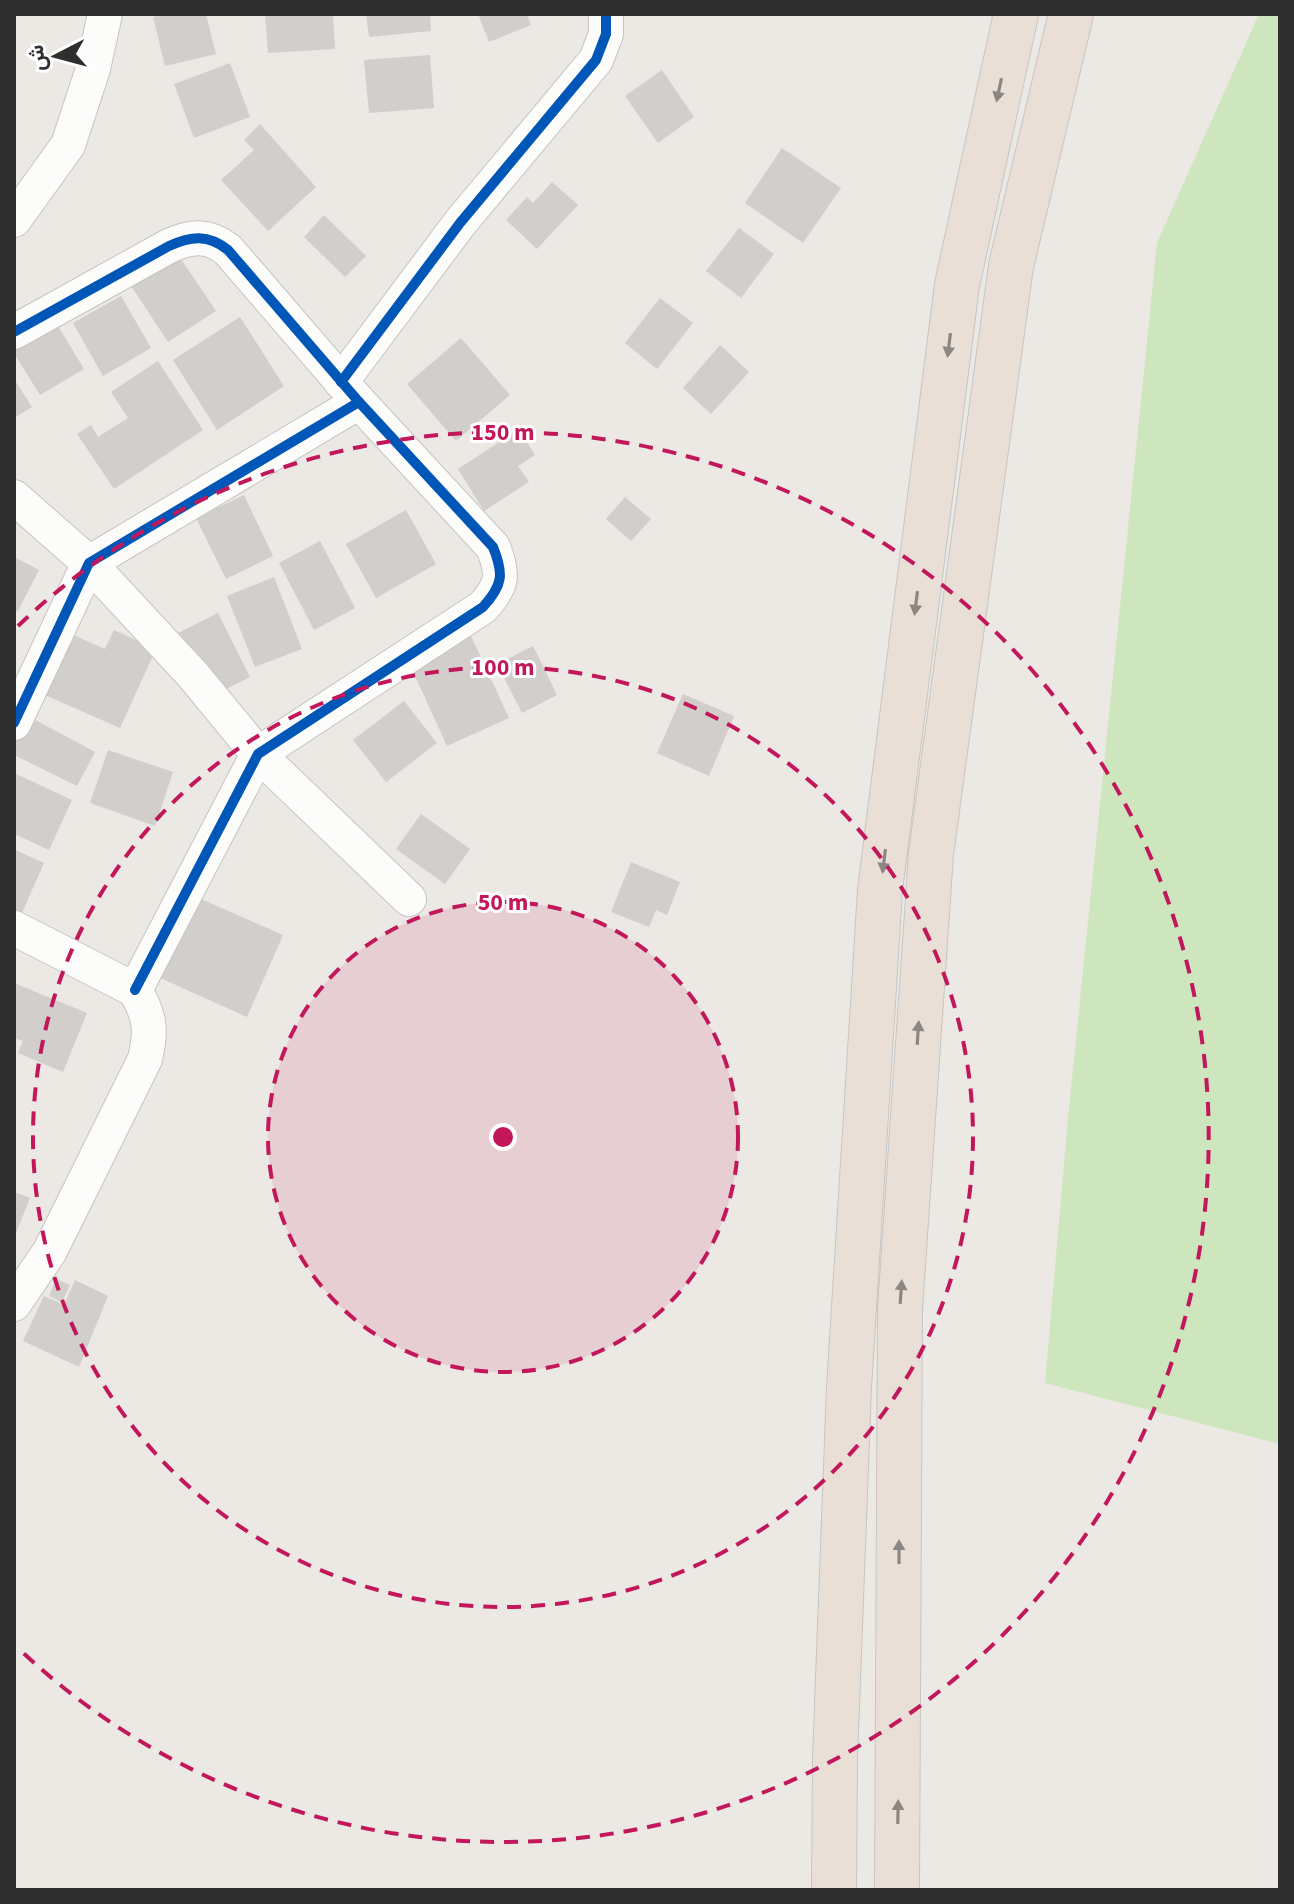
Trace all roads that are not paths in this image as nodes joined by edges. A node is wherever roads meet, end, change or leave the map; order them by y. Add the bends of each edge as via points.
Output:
1 (105, 14) edge
2 (606, 14) edge
3 (1016, 14) edge
4 (1071, 14) edge
5 (14, 220) edge
6 (14, 332) edge
7 (350, 392) junction
8 (14, 497) edge
9 (89, 563) junction
10 (14, 723) edge
11 (258, 754) junction
12 (409, 899) dead end
13 (14, 928) edge
14 (135, 990) junction
15 (14, 1304) edge
16 (834, 1890) edge
17 (897, 1890) edge

1 - 5 street via 68,145
2 - 7 street via 606,34 596,60 460,223
3 -> 16 highway via 957,285 880,890 849,1387
17 -> 4 highway via 900,1309 931,854 1011,266
6 - 7 street via 169,246 201,237 228,250
7 - 9 street
7 - 11 street via 493,547 501,566 500,582 483,607
8 - 9 street
9 - 10 street
9 - 11 street
11 - 12 street
11 - 14 street
13 - 14 street
14 - 15 street via 146,1008 151,1035 145,1059 50,1251

